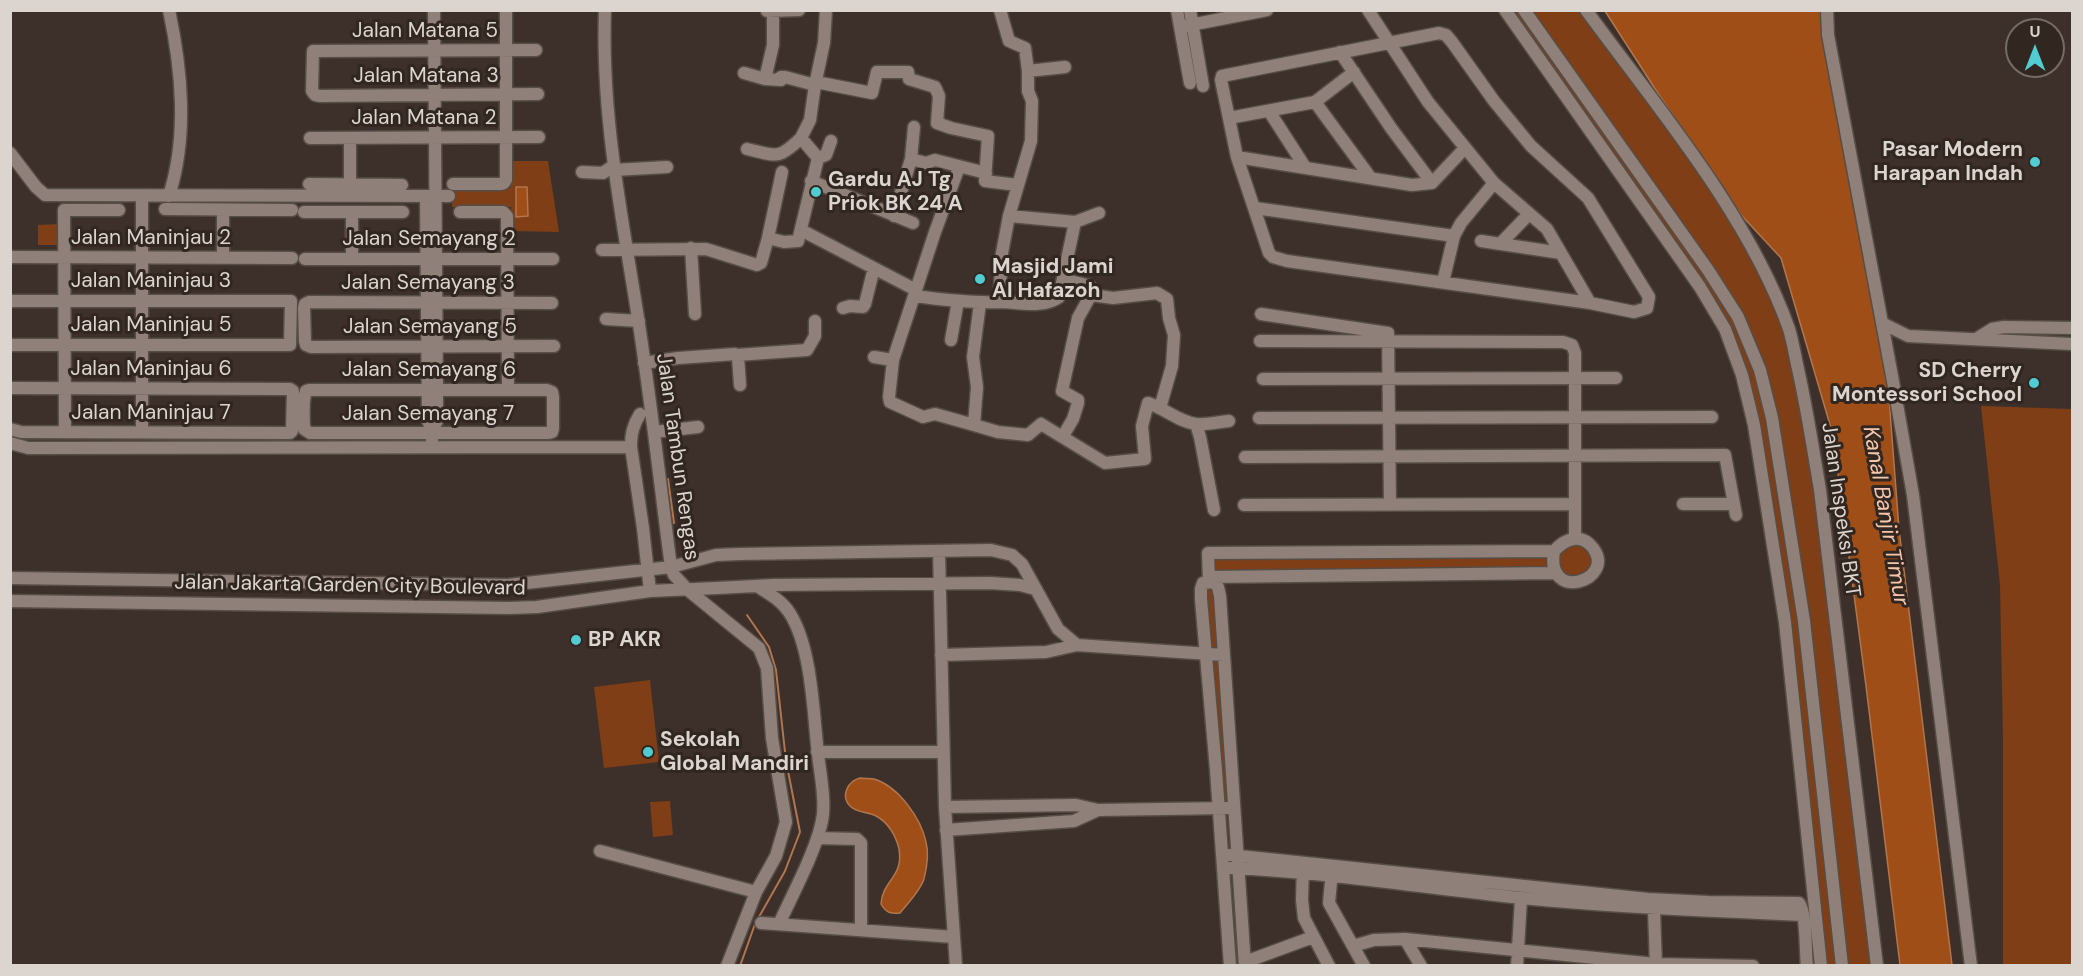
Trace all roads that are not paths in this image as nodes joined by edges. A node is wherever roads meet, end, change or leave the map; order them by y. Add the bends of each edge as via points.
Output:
1 (169, 10) edge
2 (427, 10) edge
3 (434, 10) edge
4 (506, 10) edge
5 (605, 10) edge
6 (766, 10) edge
7 (799, 10) edge
8 (826, 10) edge
9 (1000, 10) edge
10 (1177, 10) edge
11 (1190, 10) edge
12 (1267, 10) edge
13 (1368, 10) edge
14 (1505, 10) edge
15 (1524, 10) edge
16 (1586, 10) edge
17 (1827, 10) edge
18 (773, 11) edge
19 (1186, 26) junction
20 (1389, 43) junction
21 (506, 50) junction
22 (536, 50) dead end
23 (430, 51) junction
24 (1340, 52) junction
25 (1065, 67) dead end
26 (1028, 71) junction
27 (1354, 72) junction
28 (744, 73) dead end
29 (765, 79) junction
30 (815, 83) junction
31 (1190, 83) dead end
32 (1203, 86) dead end
33 (506, 94) junction
34 (538, 94) dead end
35 (315, 95) joint
36 (430, 95) junction
37 (1316, 102) junction
38 (1269, 111) junction
39 (1229, 118) junction
40 (914, 127) dead end
41 (430, 137) junction
42 (506, 137) junction
43 (539, 137) dead end
44 (310, 138) dead end
45 (350, 138) junction
46 (801, 138) junction
47 (831, 141) dead end
48 (1465, 148) junction
49 (747, 149) dead end
50 (10, 153) edge
51 (1237, 157) junction
52 (818, 158) junction
53 (910, 159) junction
54 (667, 167) dead end
55 (959, 167) junction
56 (1305, 167) junction
57 (617, 168) junction
58 (582, 172) dead end
59 (782, 172) dead end
60 (986, 173) junction
61 (1370, 177) junction
62 (812, 181) junction
63 (1432, 183) junction
64 (1494, 183) junction
65 (309, 184) dead end
66 (350, 184) junction
67 (402, 184) dead end
68 (1017, 185) junction
69 (139, 196) junction
70 (169, 196) junction
71 (430, 196) junction
72 (1255, 208) junction
73 (119, 210) dead end
74 (165, 210) dead end
75 (223, 210) junction
76 (352, 212) junction
77 (403, 212) dead end
78 (460, 212) dead end
79 (1099, 213) dead end
80 (1529, 214) junction
81 (894, 216) junction
82 (1009, 216) junction
83 (1075, 222) junction
84 (913, 223) dead end
85 (799, 235) junction
86 (1454, 236) junction
87 (768, 238) junction
88 (1481, 241) dead end
89 (1500, 244) junction
90 (691, 248) junction
91 (602, 250) dead end
92 (631, 250) junction
93 (1561, 253) junction
94 (10, 257) edge
95 (64, 257) junction
96 (139, 257) junction
97 (223, 258) junction
98 (298, 258) joint
99 (352, 259) junction
100 (508, 259) junction
101 (553, 259) dead end
102 (431, 260) junction
103 (874, 268) junction
104 (1063, 279) junction
105 (1443, 282) junction
106 (915, 293) junction
107 (1091, 295) junction
108 (10, 301) edge
109 (64, 301) junction
110 (139, 301) junction
111 (958, 301) junction
112 (999, 302) junction
113 (508, 303) junction
114 (552, 303) dead end
115 (980, 303) junction
116 (1590, 303) junction
117 (431, 304) junction
118 (843, 308) dead end
119 (695, 314) dead end
120 (1261, 314) dead end
121 (606, 319) dead end
122 (639, 321) junction
123 (815, 321) dead end
124 (1882, 323) junction
125 (2010, 327) junction
126 (1996, 328) junction
127 (2073, 328) edge
128 (1908, 336) junction
129 (1976, 339) junction
130 (951, 340) dead end
131 (1260, 341) dead end
132 (1388, 341) junction
133 (2007, 342) junction
134 (64, 344) junction
135 (139, 344) junction
136 (2073, 344) edge
137 (10, 345) edge
138 (291, 345) joint
139 (306, 345) joint
140 (508, 346) junction
141 (554, 346) dead end
142 (432, 347) junction
143 (1887, 350) junction
144 (737, 355) junction
145 (874, 357) dead end
146 (893, 360) junction
147 (647, 362) junction
148 (1575, 378) junction
149 (1616, 378) dead end
150 (1263, 379) dead end
151 (1388, 379) junction
152 (740, 385) dead end
153 (10, 388) edge
154 (64, 388) junction
155 (139, 388) junction
156 (432, 390) junction
157 (508, 390) junction
158 (306, 391) joint
159 (552, 392) joint
160 (1160, 408) junction
161 (640, 414) dead end
162 (1575, 417) junction
163 (1712, 417) dead end
164 (1259, 418) dead end
165 (1389, 418) junction
166 (1229, 421) dead end
167 (1196, 424) junction
168 (974, 425) junction
169 (698, 427) dead end
170 (10, 429) edge
171 (65, 432) junction
172 (139, 432) junction
173 (291, 432) joint
174 (432, 432) junction
175 (654, 432) junction
176 (1063, 436) junction
177 (10, 443) edge
178 (432, 447) junction
179 (631, 447) junction
180 (1575, 455) junction
181 (1389, 456) junction
182 (1245, 457) dead end
183 (1575, 504) junction
184 (1683, 504) dead end
185 (1244, 505) dead end
186 (1390, 505) junction
187 (1214, 510) dead end
188 (1575, 538) junction
189 (939, 551) junction
190 (1554, 551) junction
191 (671, 567) junction
192 (648, 570) junction
193 (1556, 573) junction
194 (10, 578) edge
195 (1209, 579) junction
196 (940, 584) junction
197 (757, 586) junction
198 (1035, 589) junction
199 (688, 590) junction
200 (650, 591) junction
201 (10, 601) edge
202 (1077, 645) junction
203 (941, 655) junction
204 (1207, 655) junction
205 (1224, 655) junction
206 (817, 752) junction
207 (943, 752) junction
208 (945, 807) junction
209 (1219, 808) junction
210 (1234, 808) junction
211 (1098, 810) junction
212 (946, 830) junction
213 (817, 838) junction
214 (600, 851) dead end
215 (1222, 855) junction
216 (1238, 862) junction
217 (1223, 868) junction
218 (1303, 869) junction
219 (1332, 872) junction
220 (756, 892) junction
221 (1521, 898) junction
222 (1654, 910) junction
223 (1803, 915) junction
224 (761, 923) dead end
225 (778, 924) junction
226 (861, 930) junction
227 (954, 937) junction
228 (1313, 937) junction
229 (1405, 939) junction
230 (1353, 946) junction
231 (1517, 950) junction
232 (1564, 960) edge
233 (1609, 963) edge
234 (1245, 964) edge
235 (1656, 965) edge
236 (1701, 965) edge
237 (727, 966) edge
238 (956, 966) edge
239 (1230, 966) edge
240 (1329, 966) edge
241 (1364, 966) edge
242 (1420, 966) edge
243 (1517, 966) edge
244 (1753, 966) edge
245 (1807, 966) edge
246 (1821, 966) edge
247 (1842, 966) edge
248 (1877, 966) edge
249 (1971, 966) edge

1 - 70 street via 178,53 182,116
2 - 23 street
3 - 23 street
4 - 21 street
5 - 57 street, Jalan Tambun Rengas via 605,90
6 - 18 street
7 - 18 street
8 - 30 street
9 - 26 street via 1009,41 1024,47
10 - 19 street
11 - 19 street
12 - 19 street
13 - 20 street
14 - 246 street via 1700,286 1725,329 1742,375 1754,425 1785,622
15 - 247 street via 1708,270 1738,317 1760,370 1772,418 1804,621
16 - 248 street, Jalan Inspeksi BKT via 1679,136 1745,235 1789,331 1820,490
17 - 124 street via 1827,35
18 - 29 street via 773,45
19 - 31 street
19 - 32 street
20 - 24 street
20 - 48 street via 1428,102
20 - 116 street via 1438,33 1446,35 1531,146 1588,198 1649,297 1647,308 1634,312
21 - 22 street, Jalan Matana 5
21 - 23 street, Jalan Matana 5
21 - 33 street
23 - 35 street, Jalan Matana 5 via 313,51
23 - 36 street
24 - 27 street
24 - 39 street via 1222,76
25 - 26 street
26 - 68 street via 1031,141
27 - 37 street
27 - 63 street
28 - 29 street
29 - 30 street via 787,77
30 - 46 street via 810,120
30 - 60 street via 872,93 877,72 908,72 909,79 935,87 939,96 937,123 988,136
33 - 34 street, Jalan Matana 3
33 - 36 street, Jalan Matana 3
33 - 42 street
35 - 36 street, Jalan Matana 3
36 - 41 street
37 - 38 street
37 - 61 street
38 - 39 street
38 - 56 street
39 - 51 street
40 - 53 street
41 - 42 street, Jalan Matana 2
41 - 45 street, Jalan Matana 2
41 - 71 street
42 - 43 street, Jalan Matana 2
42 - 71 street via 504,183
44 - 45 street, Jalan Matana 2
45 - 66 street
46 - 49 street via 776,156
46 - 52 street
47 - 52 street via 826,155
48 - 63 street
48 - 64 street
50 - 69 street via 45,195
51 - 56 street
51 - 72 street
52 - 62 street
53 - 55 street via 926,163 935,160
53 - 81 street
54 - 57 street
55 - 60 street
55 - 106 street
56 - 61 street
57 - 58 street via 603,173
57 - 92 street, Jalan Tambun Rengas
59 - 87 street
60 - 68 street via 986,182
61 - 63 street via 1412,185
62 - 81 street
62 - 85 street
64 - 80 street
64 - 86 street
65 - 66 street
66 - 67 street
68 - 82 street
69 - 70 street
69 - 96 street
70 - 71 street
71 - 102 street
72 - 86 street
72 - 105 street via 1269,253 1278,259
73 - 95 street via 64,210
74 - 75 street
75 - 76 street
75 - 97 street
76 - 77 street
76 - 99 street
78 - 100 street via 506,213
79 - 83 street
80 - 89 street
80 - 93 street via 1547,229
81 - 84 street
82 - 83 street
82 - 112 street
83 - 104 street
85 - 87 street via 784,242
85 - 103 street
86 - 105 street
87 - 90 street via 758,265
88 - 89 street
89 - 93 street
90 - 92 street
90 - 119 street
91 - 92 street
92 - 122 street, Jalan Tambun Rengas
93 - 116 street
94 - 95 street, Jalan Maninjau 2
95 - 96 street, Jalan Maninjau 2
95 - 109 street
96 - 97 street, Jalan Maninjau 2
96 - 110 street
97 - 98 street, Jalan Maninjau 2
98 - 99 street, Jalan Semayang 2
99 - 102 street, Jalan Semayang 2
100 - 101 street, Jalan Semayang 2
100 - 102 street, Jalan Semayang 2
100 - 113 street
102 - 117 street
103 - 106 street
103 - 118 street via 863,307
104 - 107 street via 1090,286 1094,291
104 - 112 street via 1059,297 1049,303
105 - 116 street
106 - 111 street
106 - 146 street
107 - 160 street via 1157,293 1167,299 1174,335 1172,366
107 - 176 street via 1078,318 1062,391 1078,401
108 - 109 street, Jalan Maninjau 3
109 - 110 street, Jalan Maninjau 3
109 - 134 street
110 - 135 street
110 - 138 street, Jalan Maninjau 3 via 291,301
111 - 115 street
111 - 130 street
112 - 115 street
113 - 114 street, Jalan Semayang 3
113 - 117 street, Jalan Semayang 3
113 - 140 street
115 - 168 street via 973,357 977,387
117 - 139 street, Jalan Semayang 3 via 309,302 305,304
117 - 142 street
120 - 132 street via 1388,333
121 - 122 street
122 - 147 street, Jalan Tambun Rengas
123 - 144 street via 815,336 807,350
124 - 128 street
124 - 143 street
125 - 126 street
125 - 127 street
125 - 133 street via 2004,337
126 - 129 street
126 - 133 street via 1998,336
128 - 129 street
128 - 143 street
129 - 133 street
131 - 132 street
132 - 148 street via 1563,342 1572,345 1575,353
132 - 151 street
133 - 136 street
134 - 135 street, Jalan Maninjau 5
134 - 137 street, Jalan Maninjau 5
134 - 154 street
135 - 138 street, Jalan Maninjau 5
135 - 155 street
139 - 142 street, Jalan Semayang 5
140 - 141 street, Jalan Semayang 5
140 - 142 street, Jalan Semayang 5
140 - 157 street
142 - 156 street
143 - 249 street via 1913,495
144 - 147 street
144 - 152 street
145 - 146 street
146 - 168 street via 890,402 923,417 935,414
147 - 175 street, Jalan Tambun Rengas
148 - 149 street
148 - 151 street
148 - 162 street
150 - 151 street
151 - 165 street
153 - 154 street, Jalan Maninjau 6
154 - 155 street, Jalan Maninjau 6
154 - 171 street
155 - 172 street
155 - 173 street, Jalan Maninjau 6 via 292,389
156 - 157 street, Jalan Semayang 6
156 - 158 street, Jalan Semayang 6
156 - 174 street via 428,421
157 - 159 street, Jalan Semayang 6
158 - 174 street, Jalan Semayang 7 via 307,432
159 - 174 street, Jalan Semayang 7 via 552,432
160 - 167 street
160 - 176 street via 1147,404 1142,426 1144,460 1105,463
161 - 179 street, Jalan Tambun Rengas
162 - 163 street
162 - 165 street
162 - 180 street
164 - 165 street
165 - 181 street
166 - 167 street
167 - 187 street
168 - 176 street via 1028,435 1040,424
169 - 175 street
170 - 171 street, Jalan Maninjau 7
171 - 172 street, Jalan Maninjau 7
172 - 173 street, Jalan Maninjau 7
174 - 178 street
175 - 191 street, Jalan Tambun Rengas
177 - 178 street via 28,448
178 - 179 street
179 - 192 street, Jalan Tambun Rengas
180 - 181 street
180 - 183 street
180 - 184 street via 1725,455 1735,509
181 - 182 street
181 - 186 street
183 - 186 street
183 - 188 street
185 - 186 street
188 - 190 street
188 - 193 street via 1594,549 1594,572 1587,580 1576,583 1564,581
189 - 191 street, Jalan Jakarta Garden City Boulevard via 716,555
189 - 196 street
189 - 198 street, Jalan Jakarta Garden City Boulevard via 991,550 1012,555 1022,564
190 - 193 street via 1552,563
190 - 195 street via 1208,553
191 - 192 street, Jalan Jakarta Garden City Boulevard
191 - 199 street, Jalan Tambun Rengas
192 - 194 street, Jalan Jakarta Garden City Boulevard via 508,585
192 - 200 street, Jalan Tambun Rengas
193 - 195 street
195 - 204 street via 1201,589
195 - 205 street via 1220,592
196 - 197 street, Jalan Jakarta Garden City Boulevard
196 - 198 street, Jalan Jakarta Garden City Boulevard via 999,583
196 - 203 street
197 - 199 street, Jalan Jakarta Garden City Boulevard
197 - 206 street via 782,604 799,631
198 - 202 street via 1058,629
199 - 200 street, Jalan Jakarta Garden City Boulevard
199 - 220 street, Jalan Tambun Rengas via 759,648 767,668 772,738 786,822 776,856
200 - 201 street, Jalan Jakarta Garden City Boulevard via 509,608
202 - 203 street via 1046,652
202 - 204 street
203 - 207 street
204 - 205 street
204 - 209 street
205 - 210 street
206 - 207 street
206 - 213 street via 823,814
207 - 208 street
208 - 211 street via 1076,805
208 - 212 street
209 - 210 street
209 - 211 street
209 - 215 street
210 - 216 street
211 - 212 street via 1074,821
212 - 227 street
213 - 225 street
213 - 226 street via 857,839 861,843
214 - 220 street
215 - 216 street
215 - 217 street
216 - 217 street
216 - 218 street
216 - 234 street
217 - 239 street
218 - 219 street
218 - 228 street via 1302,908
219 - 221 street
219 - 223 street via 1648,899 1799,903
219 - 230 street via 1329,903
220 - 237 street, Jalan Tambun Rengas
221 - 222 street
221 - 231 street
222 - 223 street
222 - 235 street
223 - 245 street
224 - 225 street
225 - 226 street
226 - 227 street
227 - 238 street
228 - 234 street
228 - 240 street
229 - 230 street via 1374,940
229 - 231 street
229 - 242 street
230 - 241 street
231 - 232 street
231 - 243 street
232 - 233 street
233 - 235 street
235 - 236 street
236 - 244 street

